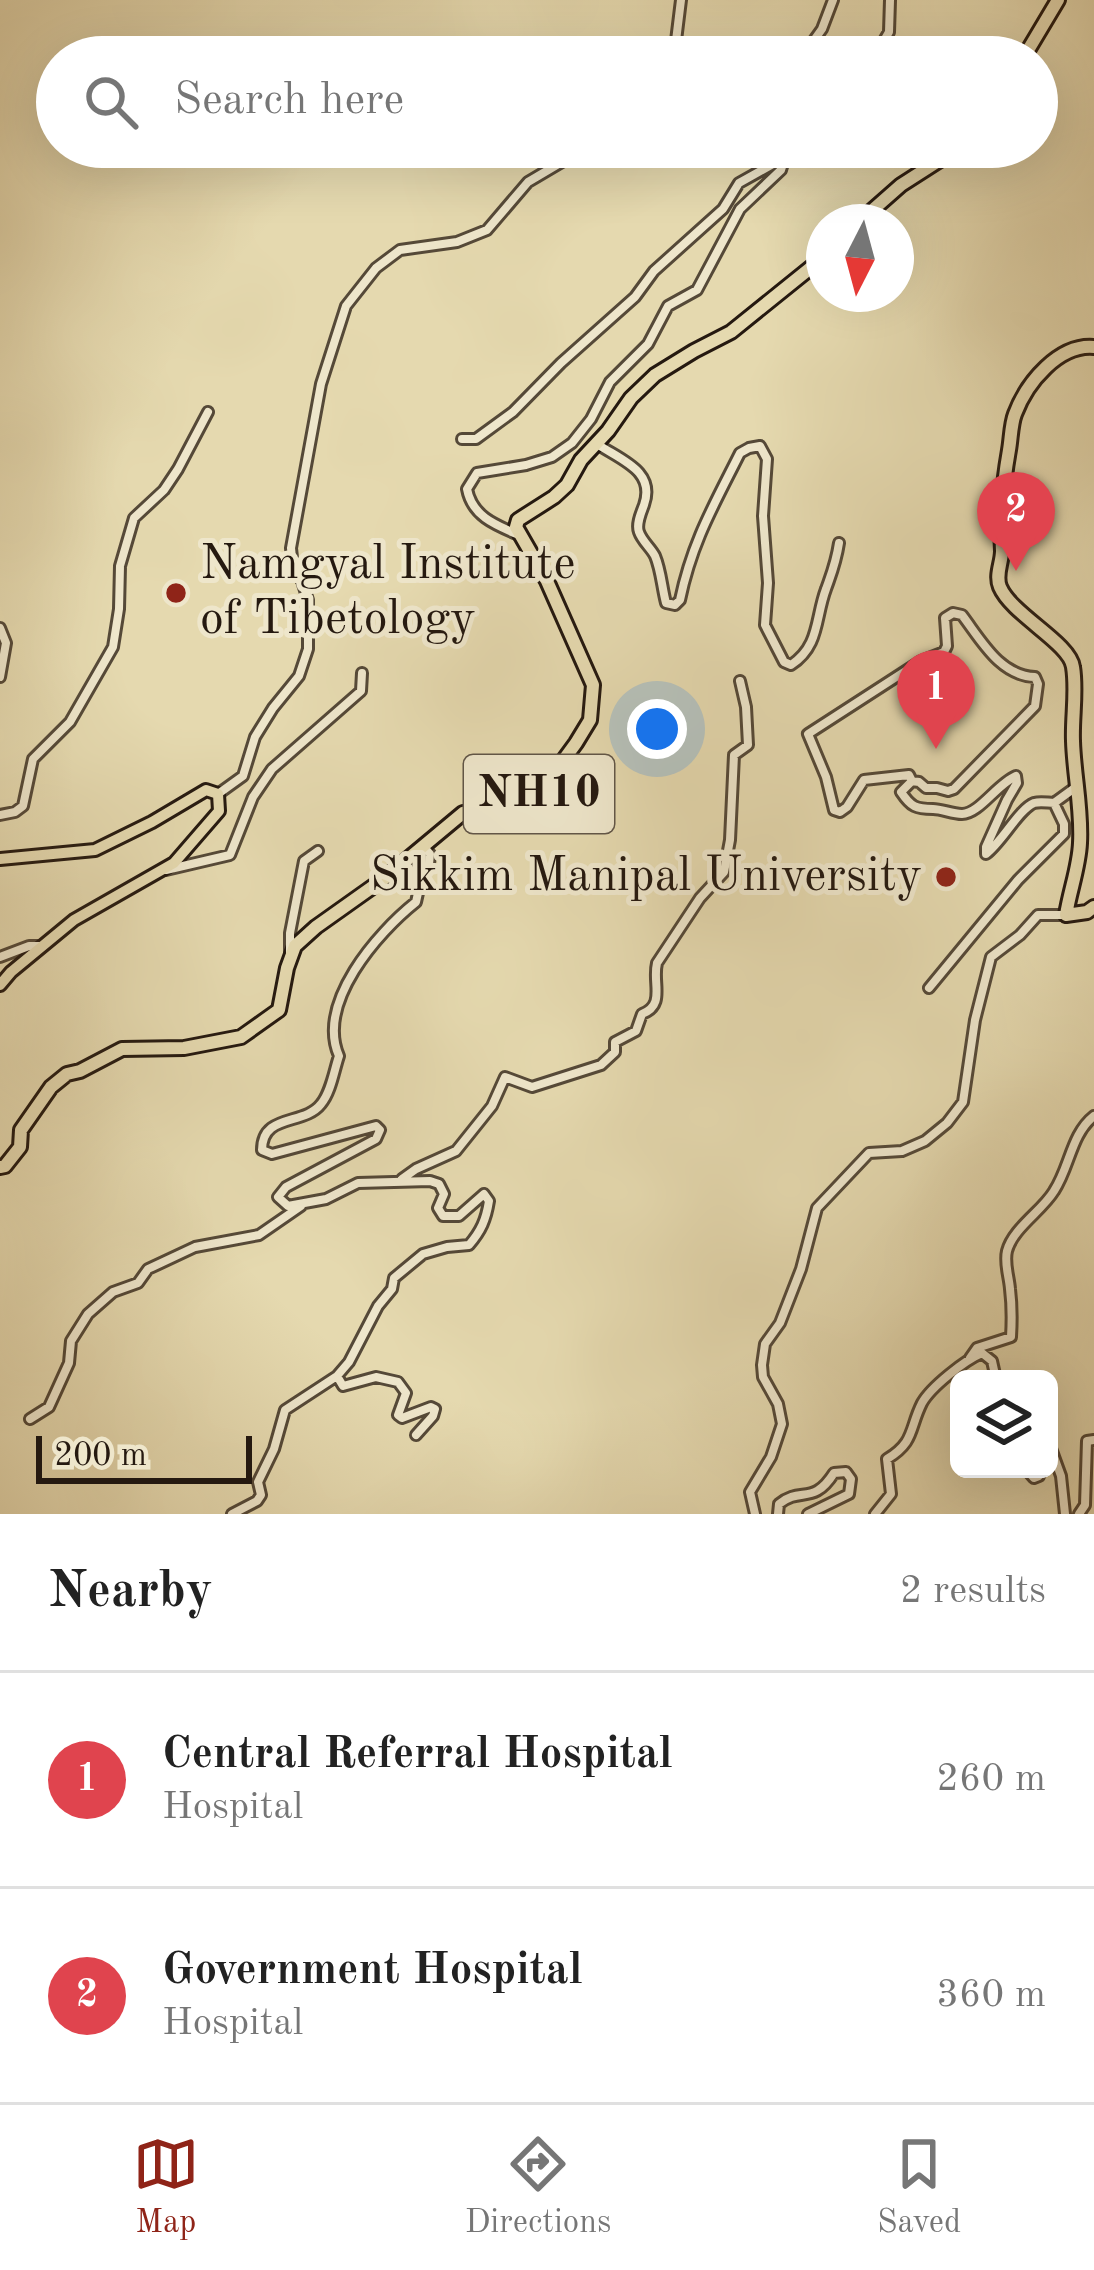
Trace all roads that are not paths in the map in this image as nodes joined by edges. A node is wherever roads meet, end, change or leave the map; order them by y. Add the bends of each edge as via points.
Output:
1 (681, 0) edge
2 (833, 0) edge
3 (890, 0) edge
4 (1058, 0) edge
5 (677, 36) edge
6 (817, 36) edge
7 (887, 36) edge
8 (1037, 36) edge
9 (552, 168) edge
10 (766, 168) edge
11 (781, 168) edge
12 (928, 168) edge
13 (880, 204) edge
14 (806, 272) edge
15 (1094, 347) edge
16 (208, 412) dead end
17 (462, 439) dead end
18 (597, 444) junction
19 (520, 536) junction
20 (839, 544) dead end
21 (0, 628) edge
22 (362, 673) dead end
23 (0, 677) edge
24 (740, 681) dead end
25 (912, 781) junction
26 (1076, 787) junction
27 (218, 794) junction
28 (1054, 803) junction
29 (0, 815) edge
30 (424, 847) junction
31 (318, 850) dead end
32 (0, 859) edge
33 (153, 873) junction
34 (1094, 907) edge
35 (1066, 915) junction
36 (42, 946) junction
37 (0, 957) edge
38 (290, 961) junction
39 (0, 986) edge
40 (929, 988) dead end
41 (1094, 1116) edge
42 (0, 1167) edge
43 (395, 1182) junction
44 (302, 1205) junction
45 (970, 1358) junction
46 (994, 1370) edge
47 (337, 1376) junction
48 (30, 1419) dead end
49 (416, 1435) dead end
50 (1094, 1440) edge
51 (1058, 1468) edge
52 (232, 1514) edge
53 (755, 1514) edge
54 (778, 1514) edge
55 (808, 1514) edge
56 (875, 1514) edge
57 (1065, 1514) edge
58 (1079, 1514) edge

1 - 5 street
2 - 6 street
3 - 7 street
4 - 8 highway
9 - 27 street via 528,182 488,230 400,250 346,306 321,384 291,548 308,600 308,649 255,737 243,776
10 - 17 street via 739,183 723,209 513,412 476,439
11 - 19 street via 740,209 697,290 668,306 572,443 552,457 476,473 470,503
12 - 13 highway
14 - 18 highway via 731,332 656,375
15 - 26 highway via 1054,359 1030,388 1015,414 1001,493 1001,589 1070,655
16 - 29 street via 164,490 134,518 120,566 113,647 70,722 33,759 23,806
18 - 19 highway via 567,485 518,520
18 - 20 street via 646,481 638,531 658,564 666,603 675,605 705,518 740,453 760,446 767,459 765,625 791,665 809,650
19 - 30 highway, NH10 via 593,685 590,719 522,817 464,813
21 - 23 street
22 - 33 street via 361,691 272,769 230,855
24 - 43 street via 748,745 734,755 724,872 657,963 652,1010 601,1065 532,1087 505,1077 456,1151
25 - 25 street via 954,789 1035,706 1035,676 994,658 953,613 945,618 944,652 808,734 834,810 847,807 864,780
25 - 28 street via 902,792 908,804 964,815 1016,776 986,854 1034,803
26 - 28 street
26 - 35 highway via 1080,843
27 - 32 main road via 206,790 95,850
27 - 33 main road via 219,811 202,833
28 - 40 street via 1064,834
30 - 38 highway, NH10 via 316,927
30 - 44 street via 429,864 416,902 377,939 340,1000 333,1030 339,1056 324,1102 261,1142 272,1154 380,1130 278,1197
31 - 38 street via 304,861
33 - 36 main road
34 - 35 highway
35 - 53 street via 1038,915 991,957 963,1102 947,1123 902,1151 868,1153 817,1208 801,1269 765,1344 761,1365 782,1424 750,1492
36 - 37 street
36 - 39 main road
38 - 42 highway, NH10 via 279,1010 241,1037 122,1049 67,1074
41 - 45 street via 1052,1195 1008,1245 1011,1336
43 - 44 street via 358,1183
43 - 47 street via 439,1184 442,1216 459,1216 484,1194 487,1215 469,1245 422,1254 394,1278
44 - 48 street via 260,1235 195,1247 113,1292 70,1341 69,1364 49,1407
45 - 46 street via 982,1353
45 - 56 street via 927,1396 903,1450 887,1459 891,1494
47 - 49 street via 343,1386 376,1376 398,1382 406,1393 402,1418 435,1409
47 - 52 street via 285,1410 258,1482 261,1495
50 - 58 street via 1087,1441
51 - 57 street
54 - 55 street via 788,1497 818,1492 834,1473 846,1472 849,1494

